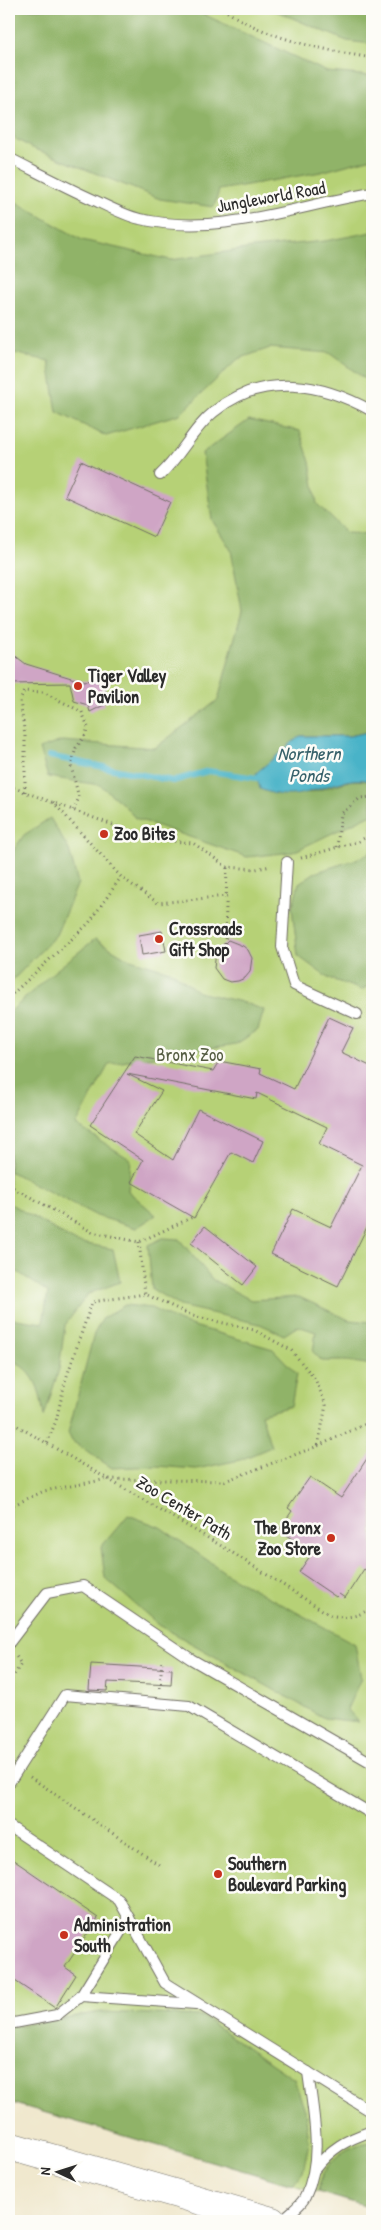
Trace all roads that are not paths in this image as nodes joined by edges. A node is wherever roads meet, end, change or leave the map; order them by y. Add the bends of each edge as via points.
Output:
1 (9, 158) edge
2 (372, 193) edge
3 (372, 411) edge
4 (160, 475) dead end
5 (286, 862) road end
6 (357, 1014) dead end
7 (9, 1643) edge
8 (372, 1763) edge
9 (9, 1783) edge
10 (372, 1814) edge
11 (9, 1826) edge
12 (129, 1918) junction
13 (81, 1996) junction
14 (199, 2004) junction
15 (9, 2024) edge
16 (308, 2072) junction
17 (372, 2112) edge
18 (372, 2131) edge
19 (9, 2146) edge
20 (314, 2171) junction
21 (272, 2221) edge
22 (281, 2221) edge

1 - 2 lane, Jungleworld Road via 117,211 139,219 172,224 204,225 250,220
3 - 4 lane via 327,390 283,385 245,392 214,411
5 - 6 lane via 282,946 294,985
7 - 8 lane via 47,1593 83,1586 191,1659
9 - 10 lane via 65,1695 189,1706
11 - 12 lane via 119,1900
12 - 13 lane
12 - 14 lane via 165,1983
13 - 14 lane
13 - 15 lane via 57,2015
14 - 16 lane
16 - 17 lane
16 - 20 lane via 316,2148
18 - 20 lane via 349,2139 327,2154
19 - 21 main road
20 - 22 lane via 305,2199

